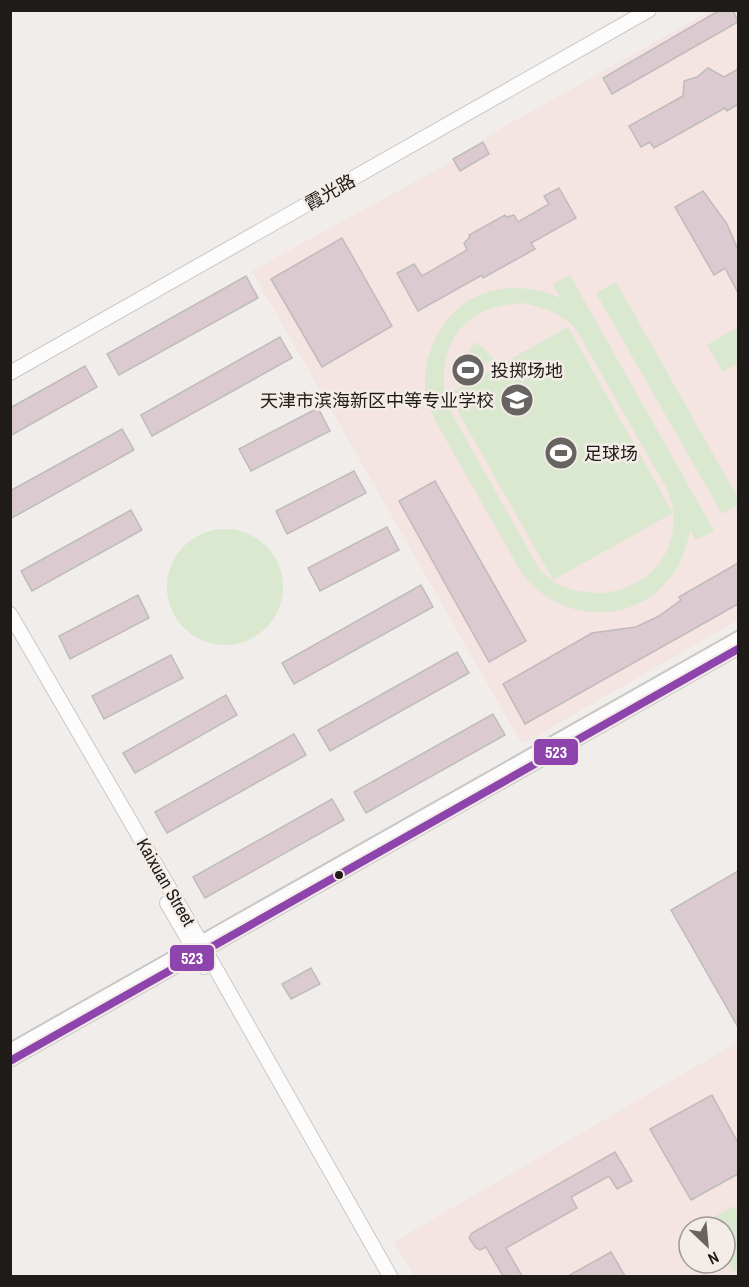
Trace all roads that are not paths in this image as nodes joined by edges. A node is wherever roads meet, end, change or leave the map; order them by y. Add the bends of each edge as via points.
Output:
1 (631, 10) edge
2 (649, 10) edge
3 (10, 362) edge
4 (10, 373) edge
5 (10, 614) edge
6 (10, 627) edge
7 (738, 637) edge
8 (738, 649) edge
9 (199, 948) junction
10 (10, 1049) edge
11 (10, 1061) edge
12 (380, 1276) edge
13 (390, 1276) edge

1 - 3 street, 霞光路
2 - 4 street, 霞光路
5 - 9 street, Kaixuan Street
6 - 9 street, Kaixuan Street
7 - 9 street
8 - 9 street
9 - 10 street
9 - 11 street
9 - 12 street, Kaixuan Street
9 - 13 street, Kaixuan Street

